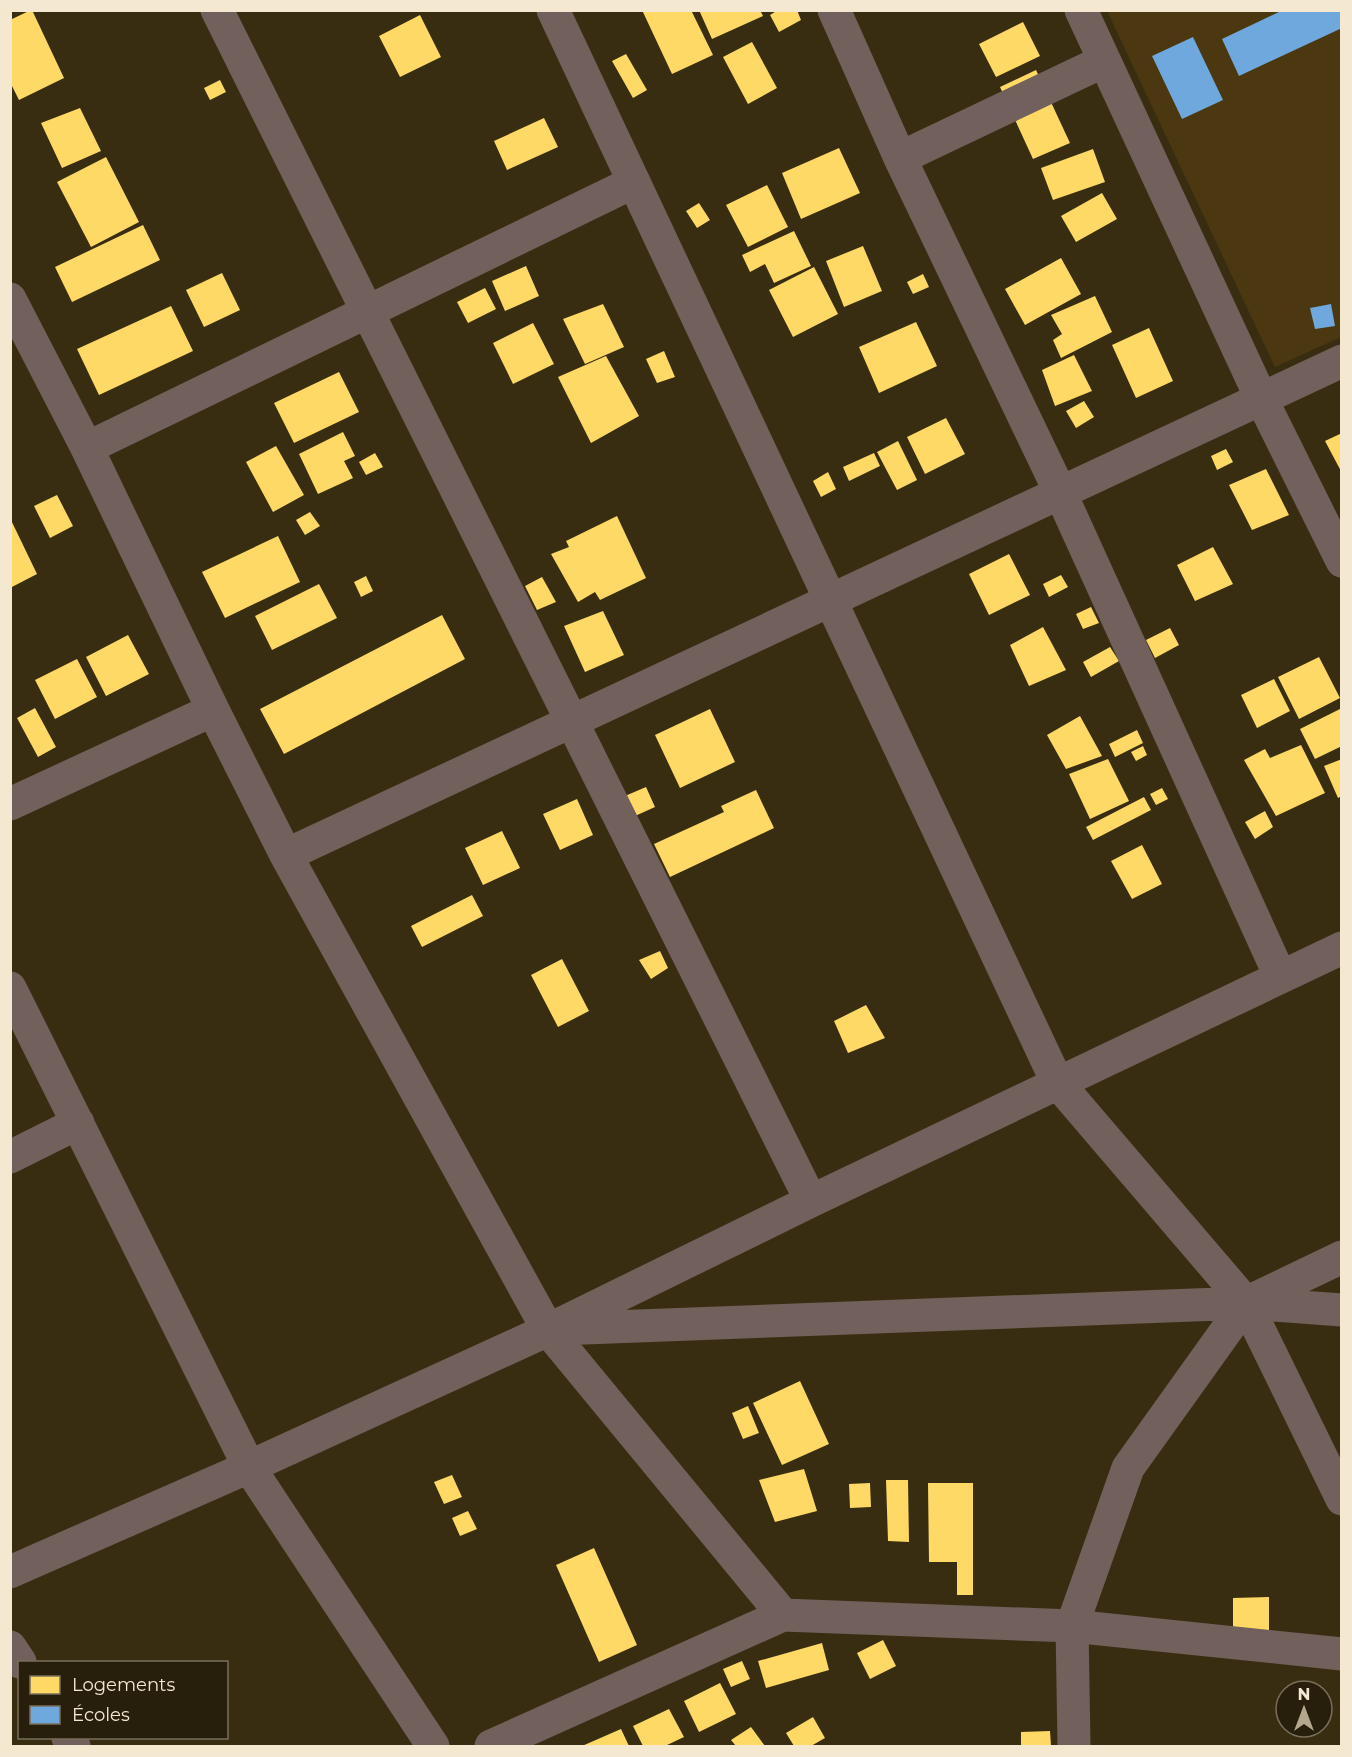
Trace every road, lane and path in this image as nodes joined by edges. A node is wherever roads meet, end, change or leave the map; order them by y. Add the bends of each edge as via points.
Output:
1 (217, 10) edge
2 (553, 10) edge
3 (834, 10) edge
4 (1081, 10) edge
5 (1104, 61) junction
6 (900, 158) junction
7 (634, 182) junction
8 (10, 299) edge
9 (367, 311) junction
10 (1341, 361) edge
11 (1261, 398) junction
12 (87, 448) junction
13 (1060, 492) junction
14 (1341, 561) edge
15 (830, 600) junction
16 (213, 710) junction
17 (572, 721) junction
18 (10, 804) edge
19 (286, 855) junction
20 (1341, 948) edge
21 (1280, 976) junction
22 (10, 988) edge
23 (1058, 1082) junction
24 (78, 1123) junction
25 (10, 1157) edge
26 (811, 1201) junction
27 (1341, 1257) edge
28 (1246, 1303) junction
29 (1341, 1311) edge
30 (548, 1330) junction
31 (249, 1467) junction
32 (1341, 1499) edge
33 (10, 1572) edge
34 (783, 1615) junction
35 (1072, 1626) junction
36 (10, 1647) edge
37 (1341, 1654) edge
38 (20, 1661) edge
39 (433, 1746) edge
40 (491, 1746) edge
41 (1074, 1746) edge

1 - 9 street
2 - 7 street
3 - 6 street
4 - 5 street
5 - 6 street
5 - 11 street
6 - 13 street
7 - 9 street
7 - 15 street
8 - 12 street
9 - 12 street
9 - 17 street
10 - 11 street
11 - 13 street
11 - 14 street
12 - 16 street
13 - 15 street
13 - 21 street
15 - 17 street
15 - 23 street
16 - 18 street
16 - 19 street
17 - 19 street
17 - 26 street
19 - 30 street
20 - 21 street
21 - 23 street
22 - 24 street
23 - 26 street
23 - 28 street
24 - 25 street
24 - 31 street
26 - 30 street
27 - 28 street
28 - 29 street
28 - 30 street
28 - 32 street
28 - 35 street via 1128,1468
30 - 31 street
30 - 34 street
31 - 33 street
31 - 39 street
34 - 35 street
34 - 40 street
35 - 37 street
35 - 41 street
36 - 38 street

